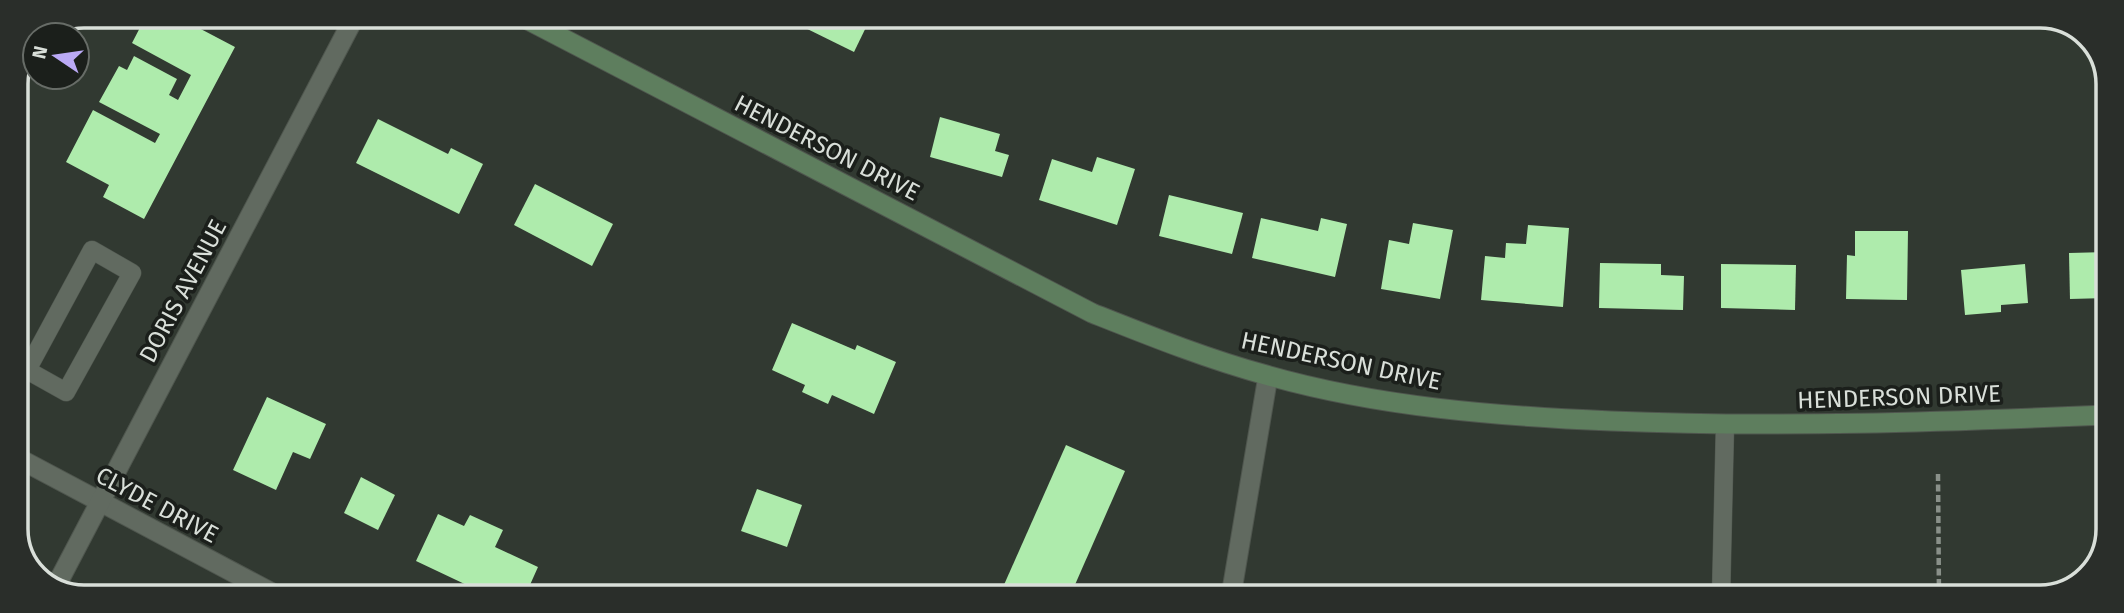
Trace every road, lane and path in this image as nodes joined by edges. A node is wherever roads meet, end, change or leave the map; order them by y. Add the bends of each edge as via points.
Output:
1 (349, 28) edge
2 (543, 28) edge
3 (28, 355) edge
4 (28, 371) edge
5 (1268, 376) junction
6 (2096, 415) edge
7 (1725, 425) junction
8 (28, 464) edge
9 (1938, 474) dead end
10 (100, 503) junction
11 (60, 579) edge
12 (257, 585) edge
13 (1233, 585) edge
14 (1721, 585) edge
15 (1939, 585) edge

1 - 10 street, DORIS AVENUE
2 - 5 main road, HENDERSON DRIVE via 1093,313
3 - 4 lane via 92,250 132,273 66,392
5 - 7 main road, HENDERSON DRIVE via 1396,403 1514,416
5 - 13 street
6 - 7 main road, HENDERSON DRIVE via 1874,425
7 - 14 lane
8 - 10 street, CLYDE DRIVE
9 - 15 path
10 - 11 street, DORIS AVENUE
10 - 12 street, CLYDE DRIVE

